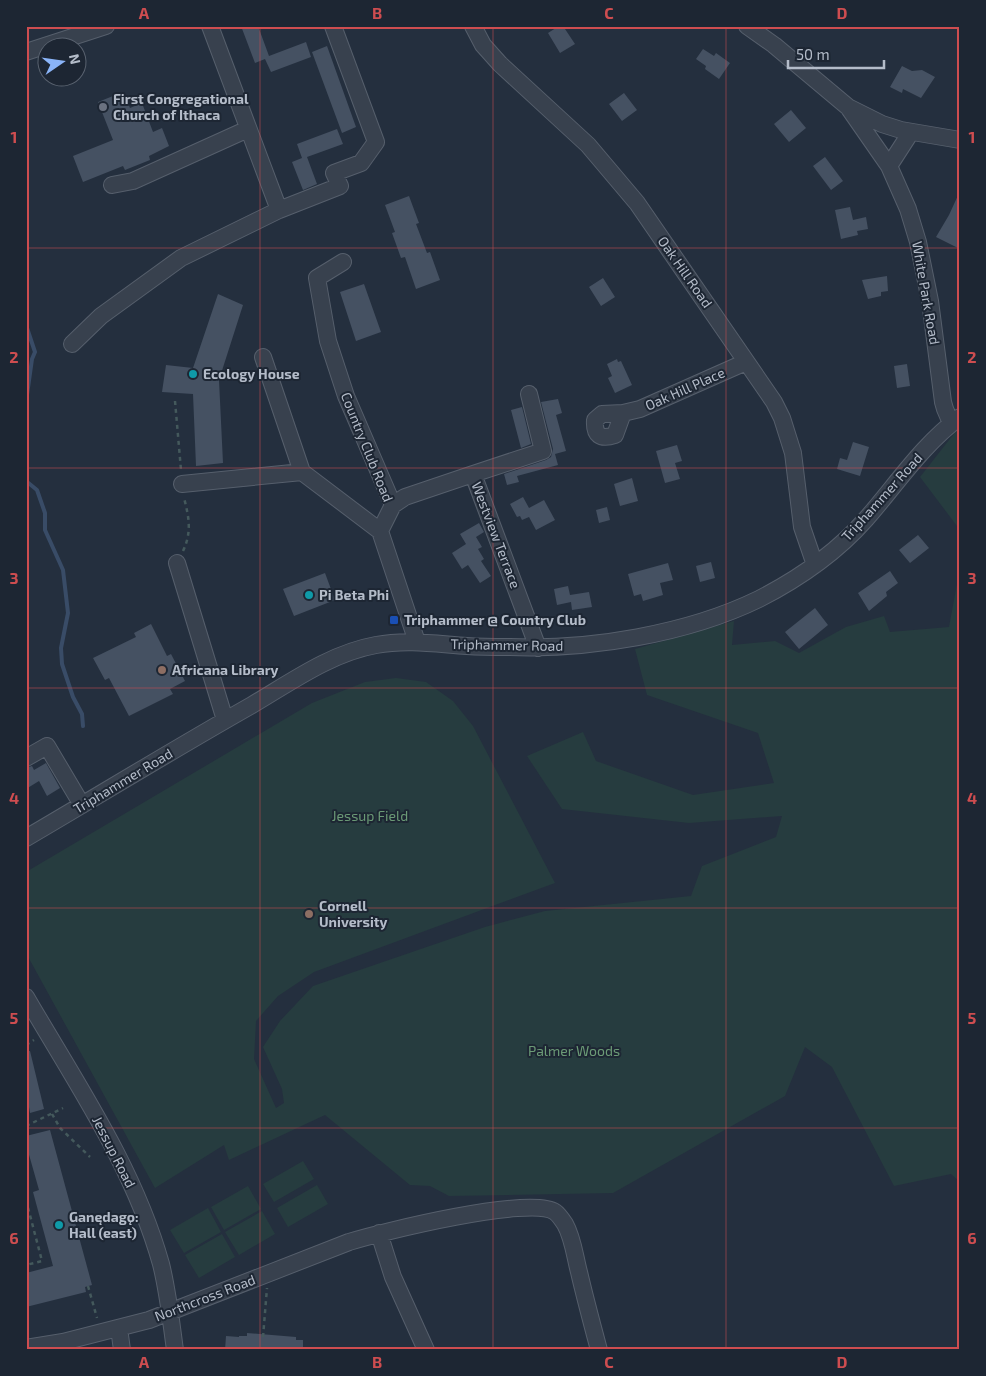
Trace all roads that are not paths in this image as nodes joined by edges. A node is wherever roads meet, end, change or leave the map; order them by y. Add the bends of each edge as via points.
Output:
1 (106, 26) edge
2 (210, 26) edge
3 (333, 26) edge
4 (473, 26) edge
5 (747, 26) edge
6 (26, 52) edge
7 (848, 108) junction
8 (248, 129) junction
9 (911, 132) junction
10 (960, 140) edge
11 (889, 166) junction
12 (112, 184) dead end
13 (279, 210) junction
14 (343, 262) dead end
15 (72, 344) dead end
16 (263, 357) dead end
17 (746, 362) junction
18 (529, 394) dead end
19 (624, 413) dead end
20 (956, 420) edge
21 (302, 472) junction
22 (473, 474) junction
23 (182, 484) dead end
24 (393, 505) junction
25 (380, 531) junction
26 (177, 563) dead end
27 (814, 565) junction
28 (417, 642) junction
29 (538, 648) junction
30 (225, 720) junction
31 (26, 758) edge
32 (82, 805) junction
33 (26, 838) edge
34 (26, 997) edge
35 (379, 1233) junction
36 (170, 1313) junction
37 (119, 1328) junction
38 (26, 1348) edge
39 (122, 1350) edge
40 (175, 1350) edge
41 (426, 1350) edge
42 (599, 1350) edge

1 - 6 street
2 - 8 street
3 - 13 street via 376,142 361,163 334,173 340,186
4 - 17 street, Oak Hill Road via 483,45 500,64 588,145 637,203
5 - 7 street, White Park Road
7 - 9 street via 882,124
7 - 11 street, White Park Road
8 - 12 street via 132,181
8 - 13 street
9 - 10 street
9 - 11 street
11 - 20 street, White Park Road via 918,242 930,301 943,402
13 - 15 street via 181,258 101,316
14 - 24 street, Country Club Road via 317,278 328,341 346,396
16 - 21 street
17 - 19 street, Oak Hill Place
17 - 27 street, Oak Hill Road via 782,418 793,453 802,527
18 - 22 street via 543,451
20 - 27 street, Triphammer Road via 924,451 864,522
21 - 23 street
21 - 25 street
22 - 24 street, Westview Terrace via 405,497
22 - 29 street, Westview Terrace
24 - 25 street, Country Club Road
25 - 28 street
26 - 30 street
27 - 29 street, Triphammer Road via 759,599 685,626 593,644
28 - 29 street, Triphammer Road
28 - 30 street, Triphammer Road via 381,644 348,652
30 - 32 street, Triphammer Road
31 - 32 street via 47,746
32 - 33 street, Triphammer Road
34 - 36 street, Jessup Road via 120,1160 161,1263
35 - 36 street, Northcross Road
35 - 41 street via 396,1284
35 - 42 street, Northcross Road via 446,1218 520,1208 555,1212 565,1224 571,1242
36 - 37 street, Northcross Road
36 - 40 street, Jessup Road
37 - 38 street, Northcross Road
37 - 39 street

